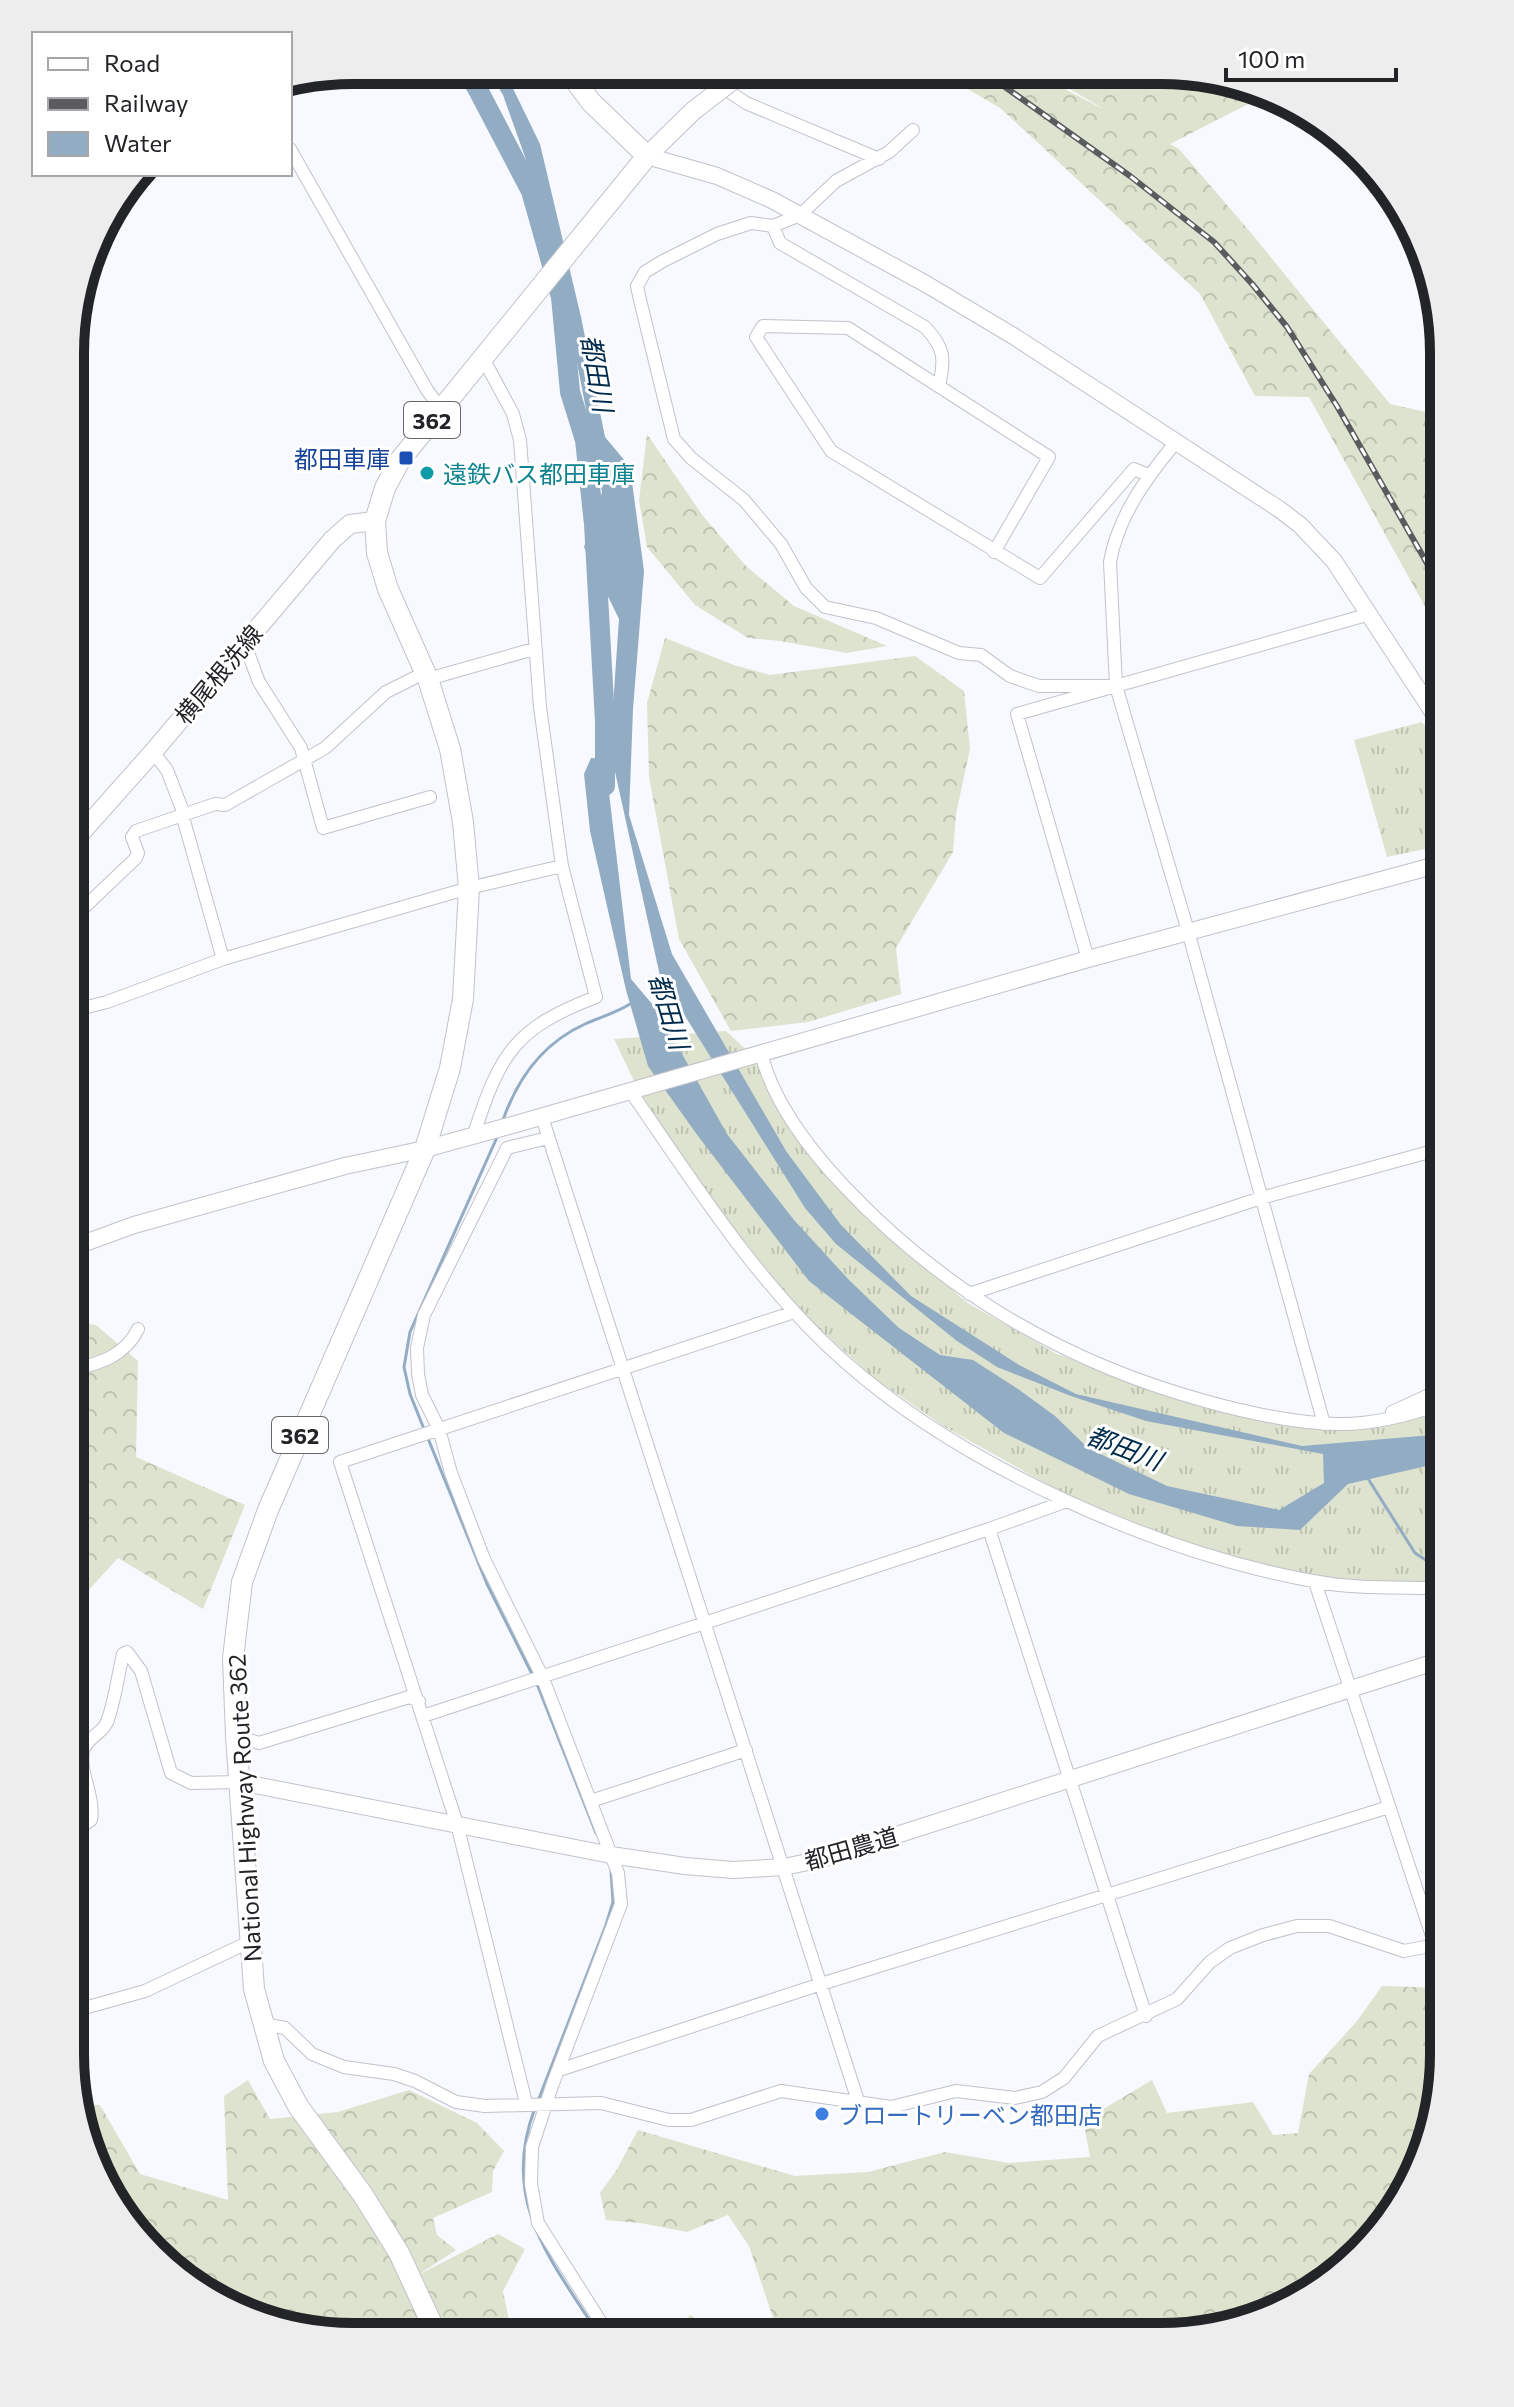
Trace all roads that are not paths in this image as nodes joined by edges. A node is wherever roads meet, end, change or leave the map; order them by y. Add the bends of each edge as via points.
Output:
1 (578, 84) edge
2 (718, 84) edge
3 (728, 84) edge
4 (913, 130) dead end
5 (292, 153) edge
6 (647, 156) junction
7 (879, 159) junction
8 (800, 215) junction
9 (773, 226) junction
10 (484, 360) junction
11 (939, 386) junction
12 (441, 409) junction
13 (1176, 442) junction
14 (1148, 475) junction
15 (375, 521) junction
16 (994, 552) junction
17 (1370, 614) junction
18 (244, 642) junction
19 (534, 649) junction
20 (427, 675) junction
21 (1116, 686) junction
22 (1430, 707) edge
23 (153, 752) junction
24 (305, 761) junction
25 (430, 797) dead end
26 (182, 814) junction
27 (84, 830) edge
28 (562, 866) junction
29 (1430, 867) edge
30 (469, 888) junction
31 (84, 908) edge
32 (1188, 931) junction
33 (223, 959) junction
34 (1088, 959) junction
35 (84, 1008) edge
36 (761, 1053) junction
37 (635, 1090) junction
38 (542, 1117) junction
39 (481, 1132) junction
40 (548, 1138) junction
41 (425, 1149) junction
42 (1430, 1152) edge
43 (1261, 1198) junction
44 (84, 1243) edge
45 (969, 1294) junction
46 (794, 1312) junction
47 (138, 1329) dead end
48 (84, 1367) edge
49 (622, 1369) junction
50 (1429, 1395) edge
51 (1429, 1407) edge
52 (1371, 1422) junction
53 (1324, 1424) junction
54 (438, 1429) junction
55 (1067, 1501) junction
56 (989, 1529) junction
57 (1315, 1582) junction
58 (1429, 1588) edge
59 (705, 1624) junction
60 (1429, 1664) edge
61 (536, 1678) junction
62 (1351, 1689) junction
63 (419, 1701) junction
64 (423, 1716) junction
65 (236, 1736) junction
66 (84, 1749) edge
67 (746, 1750) junction
68 (84, 1766) edge
69 (1069, 1780) junction
70 (240, 1782) junction
71 (591, 1801) junction
72 (1389, 1807) junction
73 (84, 1824) edge
74 (457, 1824) junction
75 (611, 1855) junction
76 (784, 1867) junction
77 (1106, 1894) junction
78 (1429, 1915) edge
79 (249, 1942) junction
80 (1429, 1945) edge
81 (821, 1984) junction
82 (84, 2008) edge
83 (1146, 2016) junction
84 (263, 2024) junction
85 (559, 2070) junction
86 (858, 2101) junction
87 (536, 2103) junction
88 (431, 2323) edge
89 (601, 2323) edge

1 - 6 highway
2 - 7 street via 746,103
3 - 6 main road, bridge
4 - 7 street
5 - 12 street
6 - 8 street via 717,176
6 - 10 highway, National Highway Route 362 / 362
7 - 8 street via 836,181
8 - 9 street
8 - 13 street via 1015,337
9 - 11 street via 780,243 925,327 943,357
9 - 21 street via 751,223 717,234 645,272 637,286 674,439 744,500 825,607 876,618 959,653 981,655 1010,676 1039,686
10 - 12 highway, National Highway Route 362 / 362
10 - 19 street via 513,414 520,440
11 - 16 street via 1049,457
11 - 16 street via 848,328 763,326 756,337 831,451
12 - 15 highway, National Highway Route 362 / 362 via 400,460
13 - 14 street
13 - 17 street via 1300,525 1334,561
14 - 16 street via 1134,469 1040,578
14 - 21 street via 1122,521 1110,562
15 - 18 main road, 横尾根洗線 via 350,524 332,540
15 - 20 highway, National Highway Route 362 / 362 via 377,553 388,589
17 - 21 street
17 - 22 street
18 - 23 main road, 横尾根洗線
18 - 24 street via 259,682
19 - 20 street
19 - 28 street
20 - 24 street via 386,692
20 - 30 highway, National Highway Route 362 / 362 via 450,749
21 - 32 street
21 - 34 street via 1017,714
23 - 26 street via 167,770
23 - 27 main road, 横尾根洗線
24 - 25 street via 323,828
24 - 26 street via 225,805
26 - 31 street via 136,831 136,858
26 - 33 street
28 - 30 street
28 - 39 street via 596,997 529,1030 504,1057 486,1097
29 - 32 street
30 - 33 street
30 - 41 highway, National Highway Route 362 / 362 via 463,999 450,1068
32 - 34 street
32 - 43 street
33 - 35 street
34 - 36 street
36 - 37 street
36 - 45 street via 777,1093 824,1164 905,1245
37 - 38 street
37 - 46 street via 738,1245
38 - 39 street
38 - 40 street
39 - 41 street
40 - 49 street
40 - 54 street via 507,1148 424,1315 418,1374
41 - 44 street via 299,1178
41 - 65 highway, National Highway Route 362 / 362 via 268,1510 242,1582 233,1658
42 - 43 street
43 - 45 street
43 - 53 street
45 - 53 street via 1037,1335 1135,1379 1230,1408
46 - 49 street
46 - 55 street via 899,1404
47 - 48 street via 115,1356
49 - 54 street
49 - 59 street
50 - 52 street
51 - 52 street
52 - 53 street
54 - 61 street via 484,1559
54 - 63 street via 340,1462
55 - 56 street
55 - 57 street via 1217,1558
56 - 59 street
56 - 69 street
57 - 58 street
57 - 62 street
59 - 61 street
59 - 67 street
60 - 62 street, 都田農道
61 - 64 street
61 - 71 street
62 - 69 street, 都田農道
62 - 72 street
63 - 64 street
63 - 65 street via 409,1697 259,1743
64 - 74 street
65 - 70 highway, National Highway Route 362 / 362
66 - 70 street via 108,1719 127,1652 141,1671 171,1773 191,1783
67 - 71 street
67 - 76 street
68 - 73 street via 93,1806 91,1820
69 - 76 street, 都田農道
69 - 77 street
70 - 74 street, 都田農道
70 - 79 highway, National Highway Route 362 / 362
71 - 75 street
72 - 77 street
72 - 78 street
74 - 75 street, 都田農道
74 - 87 street
75 - 76 street, 都田農道 via 733,1870
75 - 85 street via 621,1904
76 - 81 street
77 - 81 street
77 - 83 street
79 - 82 street via 145,1991
79 - 84 highway, National Highway Route 362 / 362
80 - 83 street via 1404,1951 1329,1926 1297,1926 1230,1948 1177,1999
81 - 85 street
81 - 86 street
83 - 86 street via 1098,2036 1064,2078 1042,2092 1015,2098 956,2091 891,2107
84 - 87 street via 285,2028 312,2054 344,2067 394,2074 456,2102
84 - 88 highway, National Highway Route 362 / 362 via 274,2061 298,2106 399,2253
85 - 87 street
86 - 87 street via 781,2091 691,2120 669,2120 601,2103
87 - 89 street via 531,2184 538,2223

